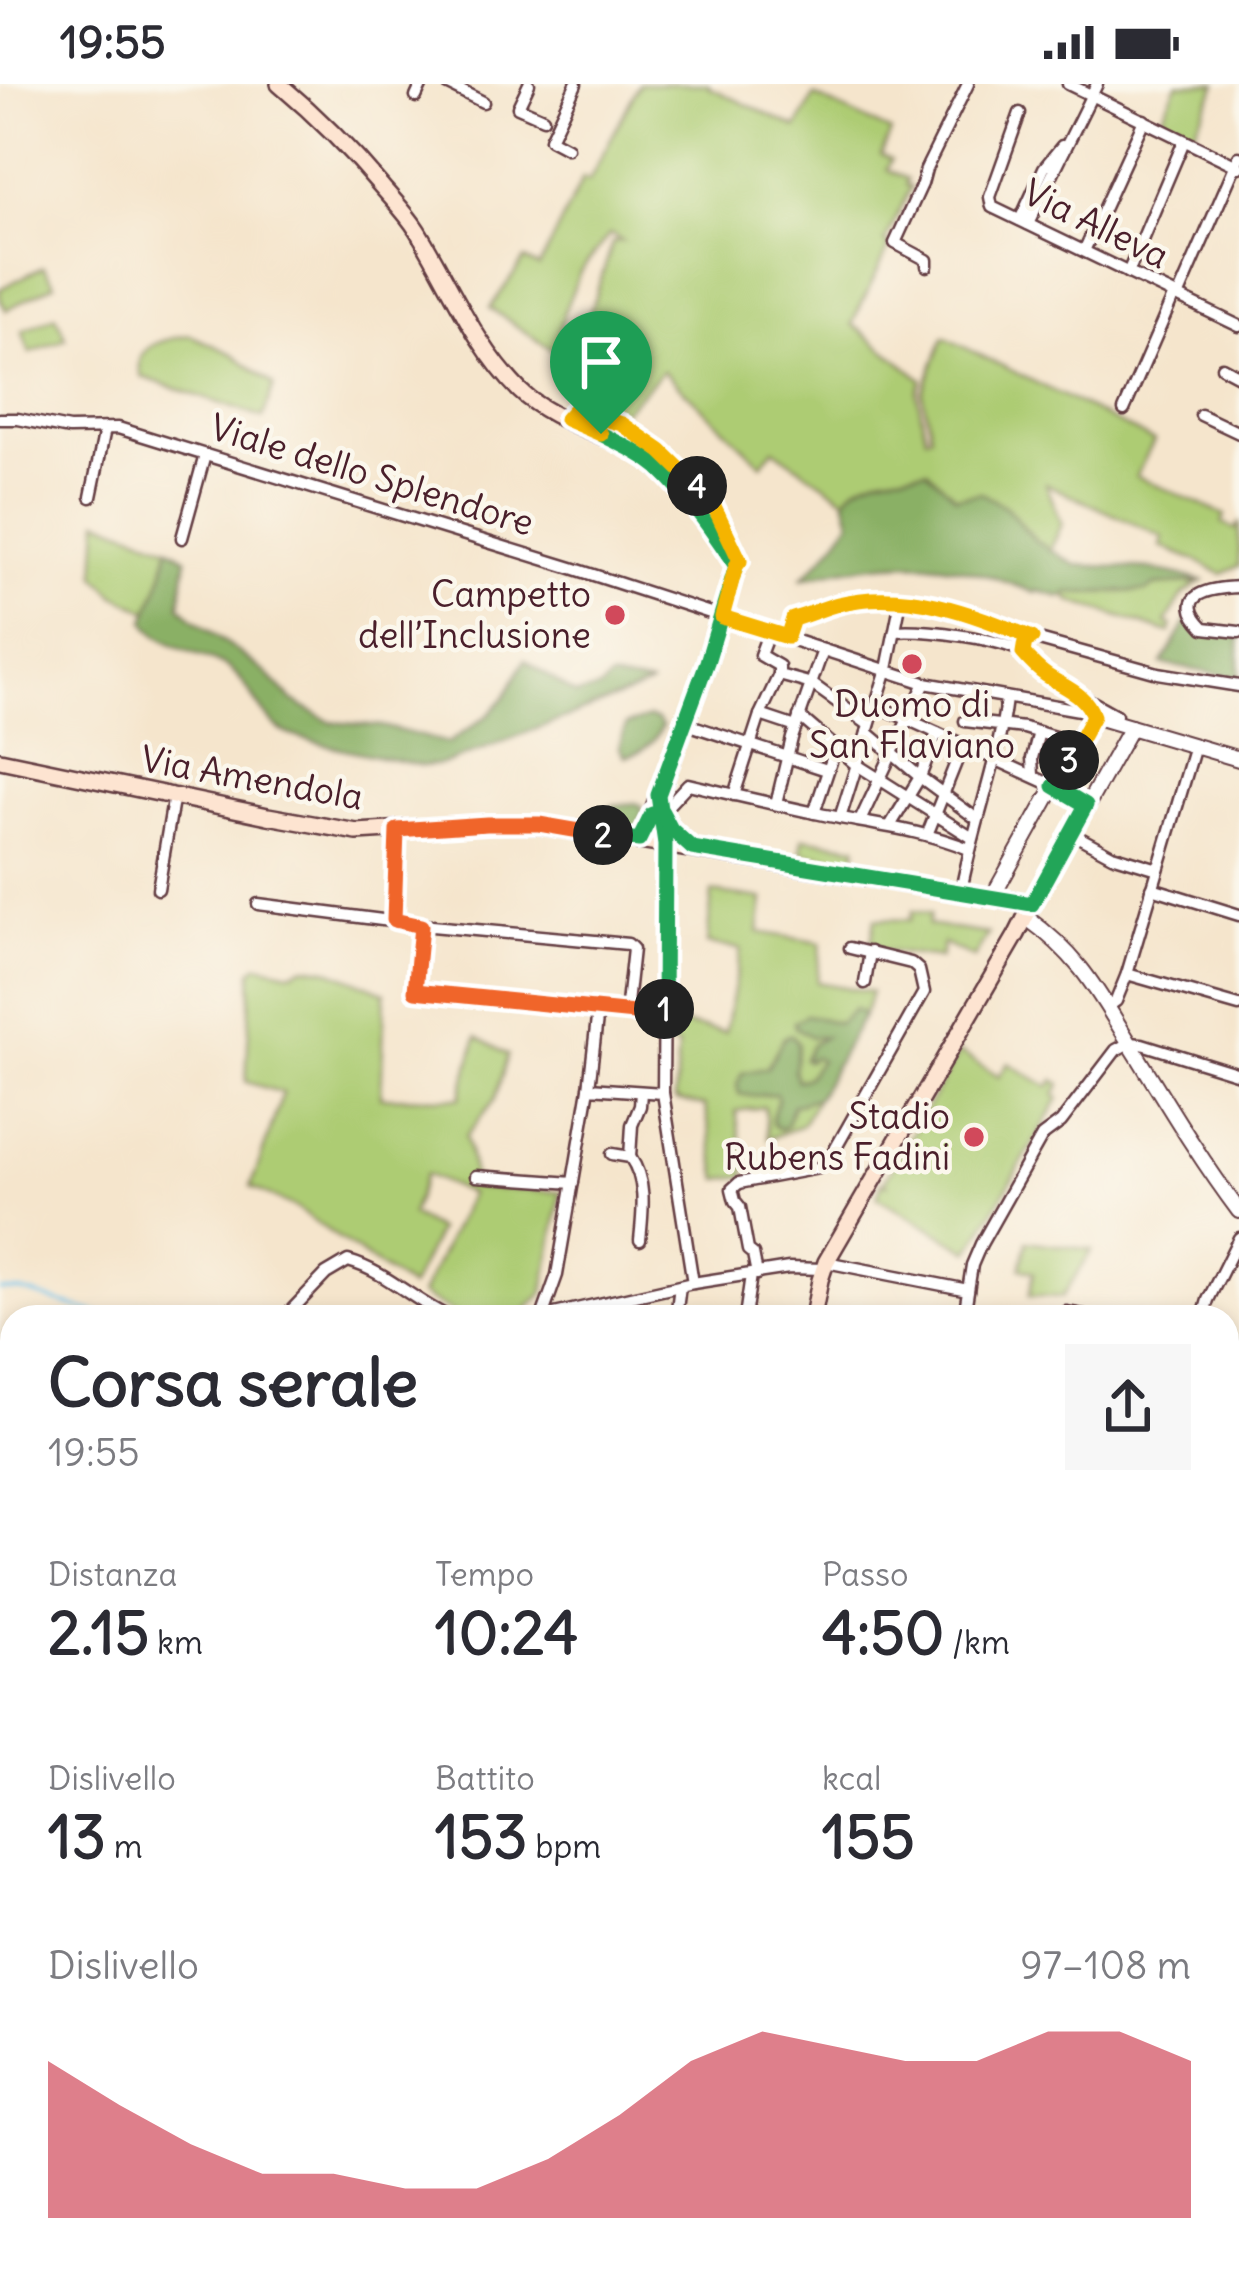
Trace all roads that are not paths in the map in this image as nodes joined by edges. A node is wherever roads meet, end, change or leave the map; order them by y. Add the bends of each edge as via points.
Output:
1 (279, 84) edge
2 (422, 84) edge
3 (447, 84) edge
4 (530, 84) edge
5 (576, 84) edge
6 (968, 84) edge
7 (1068, 84) edge
8 (1095, 90) edge
9 (416, 97) dead end
10 (483, 102) dead end
11 (1020, 113) dead end
12 (543, 118) dead end
13 (1144, 121) junction
14 (1184, 141) junction
15 (567, 148) dead end
16 (1238, 163) edge
17 (1024, 222) junction
18 (1084, 251) junction
19 (927, 266) dead end
20 (1128, 273) junction
21 (1176, 296) junction
22 (1239, 326) edge
23 (1222, 367) dead end
24 (1239, 376) edge
25 (1124, 410) dead end
26 (1201, 415) dead end
27 (0, 419) edge
28 (105, 429) junction
29 (1239, 433) edge
30 (205, 455) junction
31 (91, 497) dead end
32 (182, 538) dead end
33 (1239, 587) edge
34 (901, 600) junction
35 (722, 617) junction
36 (986, 620) junction
37 (769, 631) junction
38 (896, 631) junction
39 (1239, 632) edge
40 (787, 637) junction
41 (1032, 638) junction
42 (979, 640) junction
43 (1017, 649) junction
44 (823, 650) junction
45 (887, 670) junction
46 (779, 675) junction
47 (925, 683) junction
48 (812, 684) junction
49 (1239, 686) edge
50 (1079, 694) junction
51 (1006, 699) junction
52 (876, 704) junction
53 (760, 715) junction
54 (1116, 715) junction
55 (1093, 716) junction
56 (909, 719) junction
57 (797, 721) junction
58 (965, 721) dead end
59 (684, 722) junction
60 (1003, 725) junction
61 (1131, 727) junction
62 (868, 729) junction
63 (1039, 732) junction
64 (938, 733) junction
65 (750, 744) junction
66 (1078, 744) junction
67 (963, 745) junction
68 (1195, 746) junction
69 (836, 747) junction
70 (893, 754) junction
71 (789, 757) junction
72 (994, 759) junction
73 (1239, 759) edge
74 (0, 760) edge
75 (857, 765) junction
76 (827, 770) junction
77 (1033, 775) junction
78 (920, 777) junction
79 (880, 778) junction
80 (1054, 786) junction
81 (173, 795) junction
82 (734, 795) junction
83 (945, 796) junction
84 (908, 797) junction
85 (776, 804) junction
86 (1086, 805) junction
87 (657, 807) junction
88 (814, 813) junction
89 (936, 816) junction
90 (840, 818) junction
91 (976, 819) junction
92 (860, 820) junction
93 (890, 826) junction
94 (397, 830) junction
95 (1071, 832) junction
96 (927, 835) junction
97 (652, 842) junction
98 (692, 848) junction
99 (969, 849) junction
100 (1158, 869) junction
101 (1153, 888) junction
102 (158, 890) dead end
103 (961, 891) junction
104 (993, 896) junction
105 (259, 904) dead end
106 (1029, 911) junction
107 (1239, 915) edge
108 (394, 920) junction
109 (421, 926) junction
110 (850, 948) dead end
111 (870, 952) junction
112 (1127, 974) junction
113 (865, 983) dead end
114 (1109, 1006) junction
115 (1239, 1006) edge
116 (598, 1010) junction
117 (626, 1013) junction
118 (664, 1016) junction
119 (1129, 1042) junction
120 (1239, 1074) edge
121 (590, 1088) junction
122 (641, 1092) junction
123 (663, 1093) junction
124 (612, 1154) dead end
125 (630, 1156) junction
126 (476, 1176) dead end
127 (573, 1183) junction
128 (1236, 1199) edge
129 (1239, 1238) edge
130 (640, 1240) dead end
131 (824, 1266) junction
132 (752, 1275) junction
133 (687, 1284) junction
134 (968, 1290) junction
135 (296, 1305) edge
136 (428, 1305) edge
137 (548, 1305) edge
138 (597, 1305) edge
139 (680, 1305) edge
140 (747, 1305) edge
141 (816, 1305) edge
142 (966, 1305) edge
143 (1207, 1305) edge

1 - 35 main road via 345,142 409,218 472,330 524,395 658,467 708,524 736,566
2 - 9 street
3 - 10 street
4 - 12 street via 518,106
5 - 15 street via 550,139
6 - 19 street via 895,242
7 - 8 street
8 - 13 street
8 - 17 street via 1044,168
11 - 17 street, Via Alleva via 990,197 992,207
13 - 14 street
13 - 18 street
14 - 16 street
14 - 20 street
16 - 21 street
17 - 18 street, Via Alleva
18 - 20 street, Via Alleva
20 - 21 street, Via Alleva
21 - 22 street, Via Alleva
21 - 25 street
23 - 24 street
26 - 29 street
27 - 28 street, Viale dello Splendore
28 - 30 street, Viale dello Splendore
28 - 31 street
30 - 32 street
30 - 35 street, Viale dello Splendore
33 - 39 street via 1205,589 1193,609 1204,628
34 - 36 street
34 - 38 street
34 - 40 street via 836,604 793,619
35 - 37 street, Viale dello Splendore
35 - 59 main road
36 - 41 street
36 - 42 street
37 - 40 street, Viale dello Splendore
37 - 46 street via 760,655 779,666
38 - 42 street
38 - 45 street
40 - 44 street, Viale dello Splendore
41 - 43 street
41 - 49 street
42 - 43 street
43 - 50 street
44 - 45 street, Viale dello Splendore
44 - 48 street
45 - 47 street, Viale dello Splendore
45 - 52 street
46 - 48 street
46 - 53 street
47 - 51 street, Viale dello Splendore
47 - 56 street
48 - 57 street
48 - 62 street
50 - 54 street
50 - 55 street
51 - 55 street, Viale dello Splendore
51 - 60 street
52 - 56 street
52 - 62 street
53 - 57 street
53 - 65 street
54 - 55 street
54 - 61 street
55 - 61 street
55 - 66 street
56 - 64 street
56 - 70 street
57 - 69 street
57 - 71 street
58 - 60 street
59 - 65 street
59 - 87 main road
60 - 63 street
60 - 72 street
61 - 68 street
61 - 86 street
62 - 70 street
62 - 75 street
63 - 66 street
63 - 77 street
64 - 67 street
64 - 78 street
65 - 71 street
65 - 82 street
66 - 80 street
67 - 72 street
67 - 83 street
68 - 73 street
68 - 100 street
69 - 75 street
69 - 76 street
70 - 78 street
70 - 79 street
71 - 76 street
71 - 85 street
72 - 77 street
72 - 91 street
74 - 81 main road, Via Amendola
75 - 79 street
75 - 90 street
76 - 88 street
77 - 80 street
78 - 83 street
78 - 84 street
79 - 84 street
79 - 92 street
80 - 86 street
80 - 104 street
81 - 94 main road, Via Amendola via 357,832
81 - 102 street
82 - 85 street
82 - 87 street via 688,784
83 - 89 street
83 - 91 street
84 - 89 street
84 - 93 street
85 - 88 street
86 - 95 street
87 - 97 main road
87 - 97 main road
87 - 98 main road
88 - 90 street
89 - 96 street
89 - 99 street
90 - 92 street
91 - 99 street
92 - 93 street
93 - 96 street
94 - 97 main road, Via Amendola via 539,824
94 - 108 street
95 - 100 street
95 - 106 street
96 - 99 street
97 - 98 main road, Via Amendola
97 - 118 street
98 - 103 main road, Via Amendola
99 - 103 street
100 - 101 street
101 - 107 street
101 - 112 street
103 - 104 main road, Via Amendola
104 - 106 main road, Via Amendola
105 - 108 street
106 - 114 street
106 - 131 main road
108 - 109 street
109 - 116 street via 415,991
109 - 117 street via 628,944
110 - 111 street
111 - 113 street
111 - 132 street via 911,963 924,992 830,1160 739,1183
112 - 114 street
112 - 115 street
114 - 119 street
116 - 117 street
116 - 121 street
117 - 118 street
118 - 123 street
119 - 120 street
119 - 128 street
119 - 134 street via 1042,1136 981,1244
121 - 122 street
121 - 127 street
122 - 123 street
122 - 125 street
123 - 133 street
124 - 125 street
125 - 130 street via 644,1200
126 - 127 street
127 - 137 street
129 - 143 street
131 - 132 street
131 - 134 street
131 - 141 main road
132 - 133 street
132 - 140 street
133 - 138 street
133 - 139 street
134 - 142 street
135 - 136 street via 348,1261

